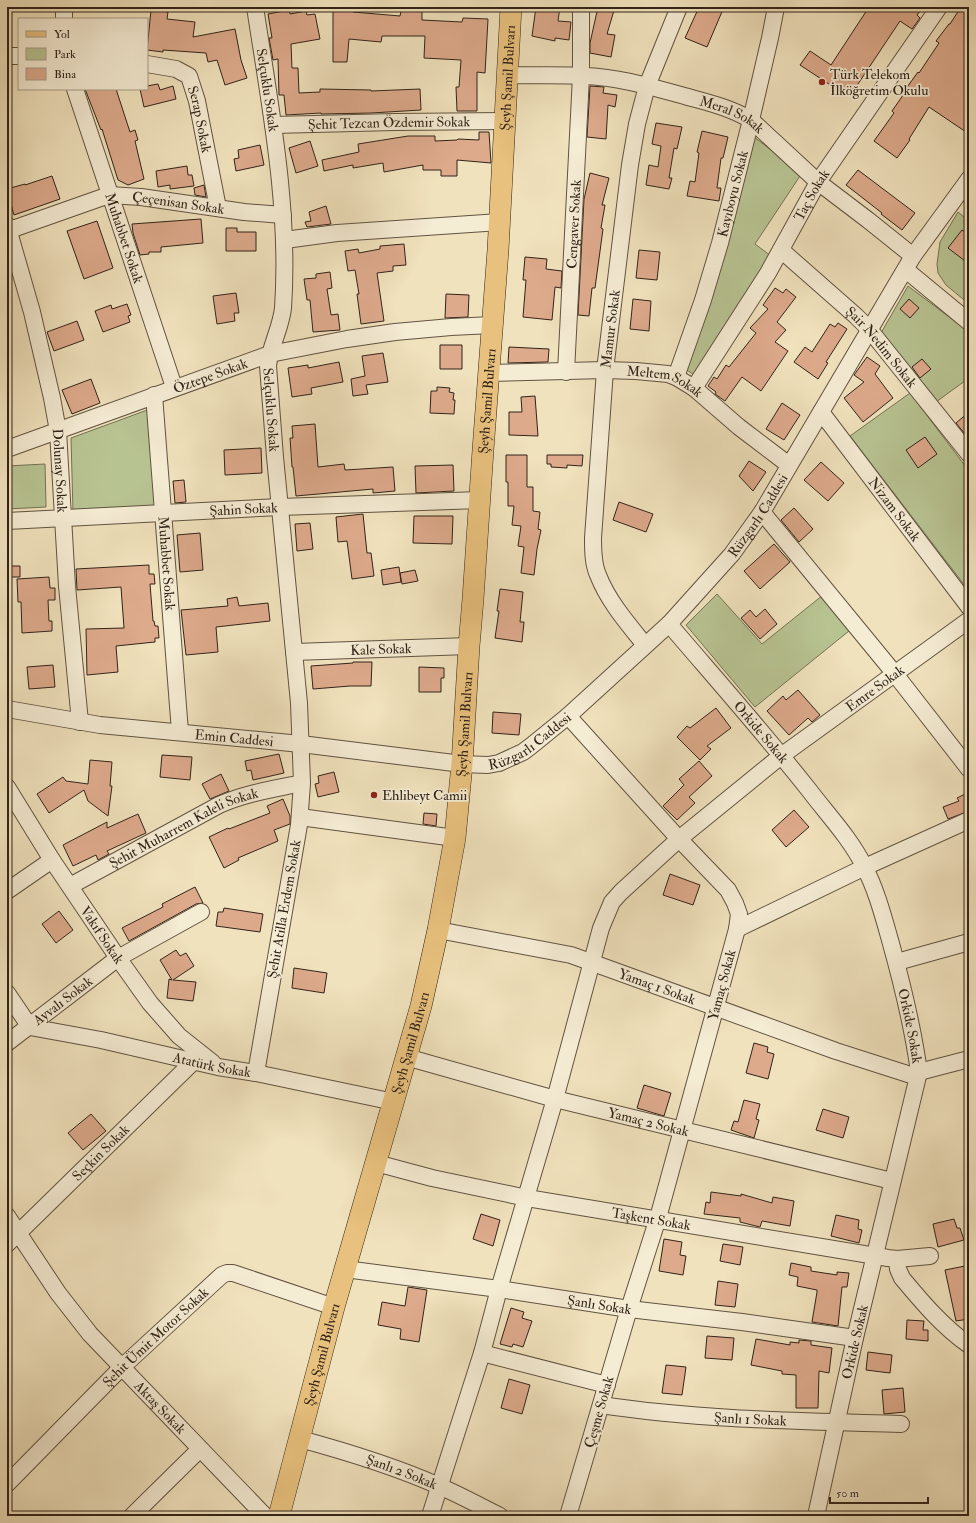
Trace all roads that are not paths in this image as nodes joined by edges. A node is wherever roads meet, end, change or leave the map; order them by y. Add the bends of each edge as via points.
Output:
1 (64, 7) edge
2 (255, 7) edge
3 (511, 7) edge
4 (581, 7) edge
5 (678, 7) edge
6 (776, 7) edge
7 (939, 7) edge
8 (64, 18) edge
9 (7, 56) edge
10 (18, 56) edge
11 (148, 64) edge
12 (507, 75) junction
13 (581, 76) junction
14 (647, 86) junction
15 (75, 90) edge
16 (751, 120) junction
17 (504, 121) junction
18 (273, 125) junction
19 (969, 179) edge
20 (818, 182) junction
21 (109, 195) junction
22 (218, 208) junction
23 (283, 215) junction
24 (500, 222) junction
25 (7, 229) edge
26 (285, 240) junction
27 (782, 250) junction
28 (914, 256) junction
29 (906, 270) junction
30 (969, 322) edge
31 (492, 325) junction
32 (869, 329) junction
33 (270, 354) junction
34 (605, 370) junction
35 (566, 372) junction
36 (489, 374) junction
37 (676, 377) junction
38 (174, 387) junction
39 (694, 388) junction
40 (154, 395) junction
41 (821, 412) junction
42 (58, 431) junction
43 (7, 449) edge
44 (969, 454) edge
45 (790, 466) junction
46 (480, 500) junction
47 (280, 508) junction
48 (762, 512) junction
49 (164, 514) junction
50 (62, 518) junction
51 (7, 521) edge
52 (969, 607) edge
53 (969, 620) edge
54 (669, 624) junction
55 (645, 645) junction
56 (469, 646) junction
57 (294, 652) junction
58 (896, 674) junction
59 (7, 709) edge
60 (568, 716) junction
61 (80, 722) junction
62 (180, 732) junction
63 (301, 744) junction
64 (781, 756) junction
65 (462, 764) junction
66 (969, 769) edge
67 (302, 784) junction
68 (7, 787) edge
69 (300, 817) junction
70 (969, 820) edge
71 (455, 838) junction
72 (679, 839) junction
73 (52, 860) junction
74 (865, 867) junction
75 (70, 886) junction
76 (7, 891) edge
77 (201, 912) dead end
78 (737, 929) junction
79 (438, 930) junction
80 (969, 942) edge
81 (118, 958) junction
82 (592, 961) junction
83 (896, 962) junction
84 (7, 993) edge
85 (716, 1008) junction
86 (30, 1027) junction
87 (7, 1044) edge
88 (406, 1057) junction
89 (969, 1059) edge
90 (194, 1062) junction
91 (218, 1067) junction
92 (256, 1073) junction
93 (918, 1075) junction
94 (555, 1099) junction
95 (394, 1102) junction
96 (682, 1130) junction
97 (376, 1163) junction
98 (892, 1181) junction
99 (527, 1198) junction
100 (7, 1216) edge
101 (658, 1218) junction
102 (19, 1233) junction
103 (7, 1244) edge
104 (876, 1255) junction
105 (930, 1256) dead end
106 (897, 1259) junction
107 (345, 1270) junction
108 (499, 1289) junction
109 (334, 1306) junction
110 (629, 1309) junction
111 (855, 1338) junction
112 (969, 1345) edge
113 (482, 1353) junction
114 (121, 1368) junction
115 (607, 1384) junction
116 (601, 1404) junction
117 (836, 1422) junction
118 (901, 1424) dead end
119 (300, 1439) junction
120 (200, 1449) junction
121 (7, 1484) edge
122 (440, 1486) junction
123 (132, 1516) edge
124 (265, 1516) edge
125 (279, 1516) edge
126 (430, 1516) edge
127 (500, 1516) edge
128 (568, 1516) edge
129 (816, 1516) edge

1 - 8 street
2 - 18 street, Selçuklu Sokak
3 - 12 main road, Şeyh Şamil Bulvarı
4 - 13 street, Cengaver Sokak
5 - 14 street, Mamur Sokak
6 - 16 street, Kayıboyu Sokak
7 - 20 street, Taç Sokak
9 - 10 street
11 - 22 street, Serap Sokak via 176,69 189,76 197,101
12 - 13 street, Meral Sokak
12 - 17 main road, Şeyh Şamil Bulvarı
13 - 14 street, Meral Sokak
13 - 35 street, Cengaver Sokak
14 - 16 street, Meral Sokak via 720,106
14 - 34 street, Mamur Sokak via 630,165
15 - 21 street, Muhabbet Sokak
16 - 20 street, Meral Sokak
16 - 37 street, Kayıboyu Sokak via 716,257
17 - 18 street, Şehit Tezcan Özdemir Sokak
17 - 24 main road, Şeyh Şamil Bulvarı
18 - 23 street, Selçuklu Sokak
19 - 28 street, Rüzgarlı Caddesi
20 - 27 street, Taç Sokak
20 - 28 street, Meral Sokak
21 - 22 street, Çeçenisan Sokak
21 - 25 street, Çeçenisan Sokak
21 - 38 street, Muhabbet Sokak
22 - 23 street, Çeçenisan Sokak
23 - 26 street, Selçuklu Sokak
24 - 26 street via 344,233
24 - 31 main road, Şeyh Şamil Bulvarı
25 - 42 street, Dolunay Sokak via 32,312
26 - 33 street, Selçuklu Sokak via 283,310
27 - 32 street, Şair Nedim Sokak
27 - 39 street, Taç Sokak
28 - 29 street, Rüzgarlı Caddesi
29 - 30 street
29 - 32 street, Rüzgarlı Caddesi
31 - 33 street, Öztepe Sokak via 395,332
31 - 36 main road, Şeyh Şamil Bulvarı
32 - 41 street, Rüzgarlı Caddesi
32 - 44 street, Şair Nedim Sokak
33 - 38 street, Öztepe Sokak
33 - 47 street, Selçuklu Sokak via 268,366
34 - 35 street, Meltem Sokak
34 - 37 street, Meltem Sokak via 651,372
34 - 55 street, Mamur Sokak via 593,538 595,565 608,595
35 - 36 street, Meltem Sokak
36 - 46 main road, Şeyh Şamil Bulvarı
37 - 39 street, Meltem Sokak
38 - 40 street, Öztepe Sokak
39 - 45 street, Meltem Sokak
40 - 42 street, Öztepe Sokak
40 - 49 street, Muhabbet Sokak
41 - 45 street, Rüzgarlı Caddesi
41 - 52 street, Nizam Sokak
42 - 43 street, Öztepe Sokak
42 - 50 street, Dolunay Sokak
45 - 48 street, Rüzgarlı Caddesi
46 - 47 street, Şahin Sokak
46 - 56 main road, Şeyh Şamil Bulvarı
47 - 49 street, Şahin Sokak
47 - 57 street, Selçuklu Sokak
48 - 54 street, Rüzgarlı Caddesi via 732,554
48 - 58 street
49 - 50 street, Şahin Sokak
49 - 62 street, Muhabbet Sokak
50 - 51 street, Şahin Sokak
50 - 61 street, Dolunay Sokak
53 - 58 street, Emre Sokak
54 - 55 street, Rüzgarlı Caddesi
54 - 64 street, Orkide Sokak
55 - 60 street, Rüzgarlı Caddesi
56 - 57 street, Kale Sokak
56 - 65 main road, Şeyh Şamil Bulvarı
57 - 63 street, Selçuklu Sokak
58 - 64 street, Emre Sokak
58 - 66 street
59 - 61 street, Emin Caddesi
60 - 65 street, Rüzgarlı Caddesi via 527,749 511,758 488,765
60 - 72 street, Yamaç Sokak
61 - 62 street, Emin Caddesi
62 - 63 street, Emin Caddesi
63 - 65 street, Emin Caddesi
63 - 67 street, Şehit Atilla Erdem Sokak
64 - 72 street, Emre Sokak
64 - 74 street, Orkide Sokak via 847,839
65 - 71 main road, Şeyh Şamil Bulvarı
67 - 69 street, Şehit Atilla Erdem Sokak
67 - 75 street, Şehit Muharrem Kaleli Sokak via 264,790 219,805
68 - 73 street, Vakıf Sokak
69 - 71 street
69 - 92 street, Şehit Atilla Erdem Sokak
70 - 74 street
71 - 79 main road, Şeyh Şamil Bulvarı
72 - 78 street, Yamaç Sokak via 728,890 739,914
72 - 82 street, Emre Sokak via 612,902 601,928
73 - 75 street, Vakıf Sokak
73 - 76 street
74 - 78 street
74 - 83 street, Orkide Sokak via 875,891
75 - 81 street, Vakıf Sokak
77 - 81 street, Ayvalı Sokak
78 - 85 street, Yamaç Sokak
79 - 82 street, Yamaç 1 Sokak via 560,952
79 - 88 main road, Şeyh Şamil Bulvarı
80 - 83 street
81 - 86 street, Ayvalı Sokak
81 - 91 street, Vakıf Sokak via 169,1026
82 - 85 street, Yamaç 1 Sokak
82 - 94 street, Emre Sokak
83 - 93 street, Orkide Sokak via 914,1037
84 - 86 street
85 - 93 street, Yamaç 1 Sokak via 836,1051
85 - 96 street, Yamaç Sokak
86 - 87 street, Ayvalı Sokak
86 - 90 street, Atatürk Sokak via 101,1040
88 - 94 street, Yamaç 2 Sokak
88 - 95 main road, Şeyh Şamil Bulvarı
89 - 93 street
90 - 91 street, Atatürk Sokak
90 - 102 street, Seçkin Sokak
91 - 92 street, Atatürk Sokak
92 - 95 street, Atatürk Sokak
93 - 98 street, Orkide Sokak
94 - 96 street, Yamaç 2 Sokak
94 - 99 street, Emre Sokak
95 - 97 main road, Şeyh Şamil Bulvarı
96 - 98 street, Yamaç 2 Sokak
96 - 101 street, Yamaç Sokak
97 - 99 street, Taşkent Sokak
97 - 107 main road, Şeyh Şamil Bulvarı
98 - 104 street, Orkide Sokak
99 - 101 street, Taşkent Sokak
99 - 108 street, Emre Sokak
100 - 102 street, Aktaş Sokak
101 - 104 street, Taşkent Sokak
101 - 110 street, Yamaç Sokak
102 - 103 street, Seçkin Sokak
102 - 114 street, Aktaş Sokak via 75,1317
104 - 106 street, Taşkent Sokak
104 - 111 street, Orkide Sokak
105 - 106 street, Taşkent Sokak
106 - 112 street via 902,1278 916,1295 956,1336
107 - 108 street, Şanlı Sokak
107 - 109 main road, Şeyh Şamil Bulvarı
108 - 110 street, Şanlı Sokak
108 - 113 street, Emre Sokak
109 - 114 street, Şehit Ümit Motor Sokak via 227,1273 213,1282
109 - 119 main road, Şeyh Şamil Bulvarı
110 - 111 street, Şanlı Sokak
110 - 115 street, Çeşme Sokak
111 - 117 street, Orkide Sokak
113 - 115 street
113 - 122 street, Emre Sokak
114 - 120 street, Aktaş Sokak
114 - 121 street, Şehit Ümit Motor Sokak
115 - 116 street, Çeşme Sokak
116 - 117 street, Şanlı 1 Sokak via 734,1419
116 - 128 street, Çeşme Sokak
117 - 118 street, Şanlı 1 Sokak
117 - 129 street, Orkide Sokak
119 - 122 street, Şanlı 2 Sokak via 384,1464
119 - 125 main road, Şeyh Şamil Bulvarı
120 - 123 street
120 - 124 street, Aktaş Sokak
122 - 126 street, Emre Sokak
122 - 127 street, Şanlı 2 Sokak

